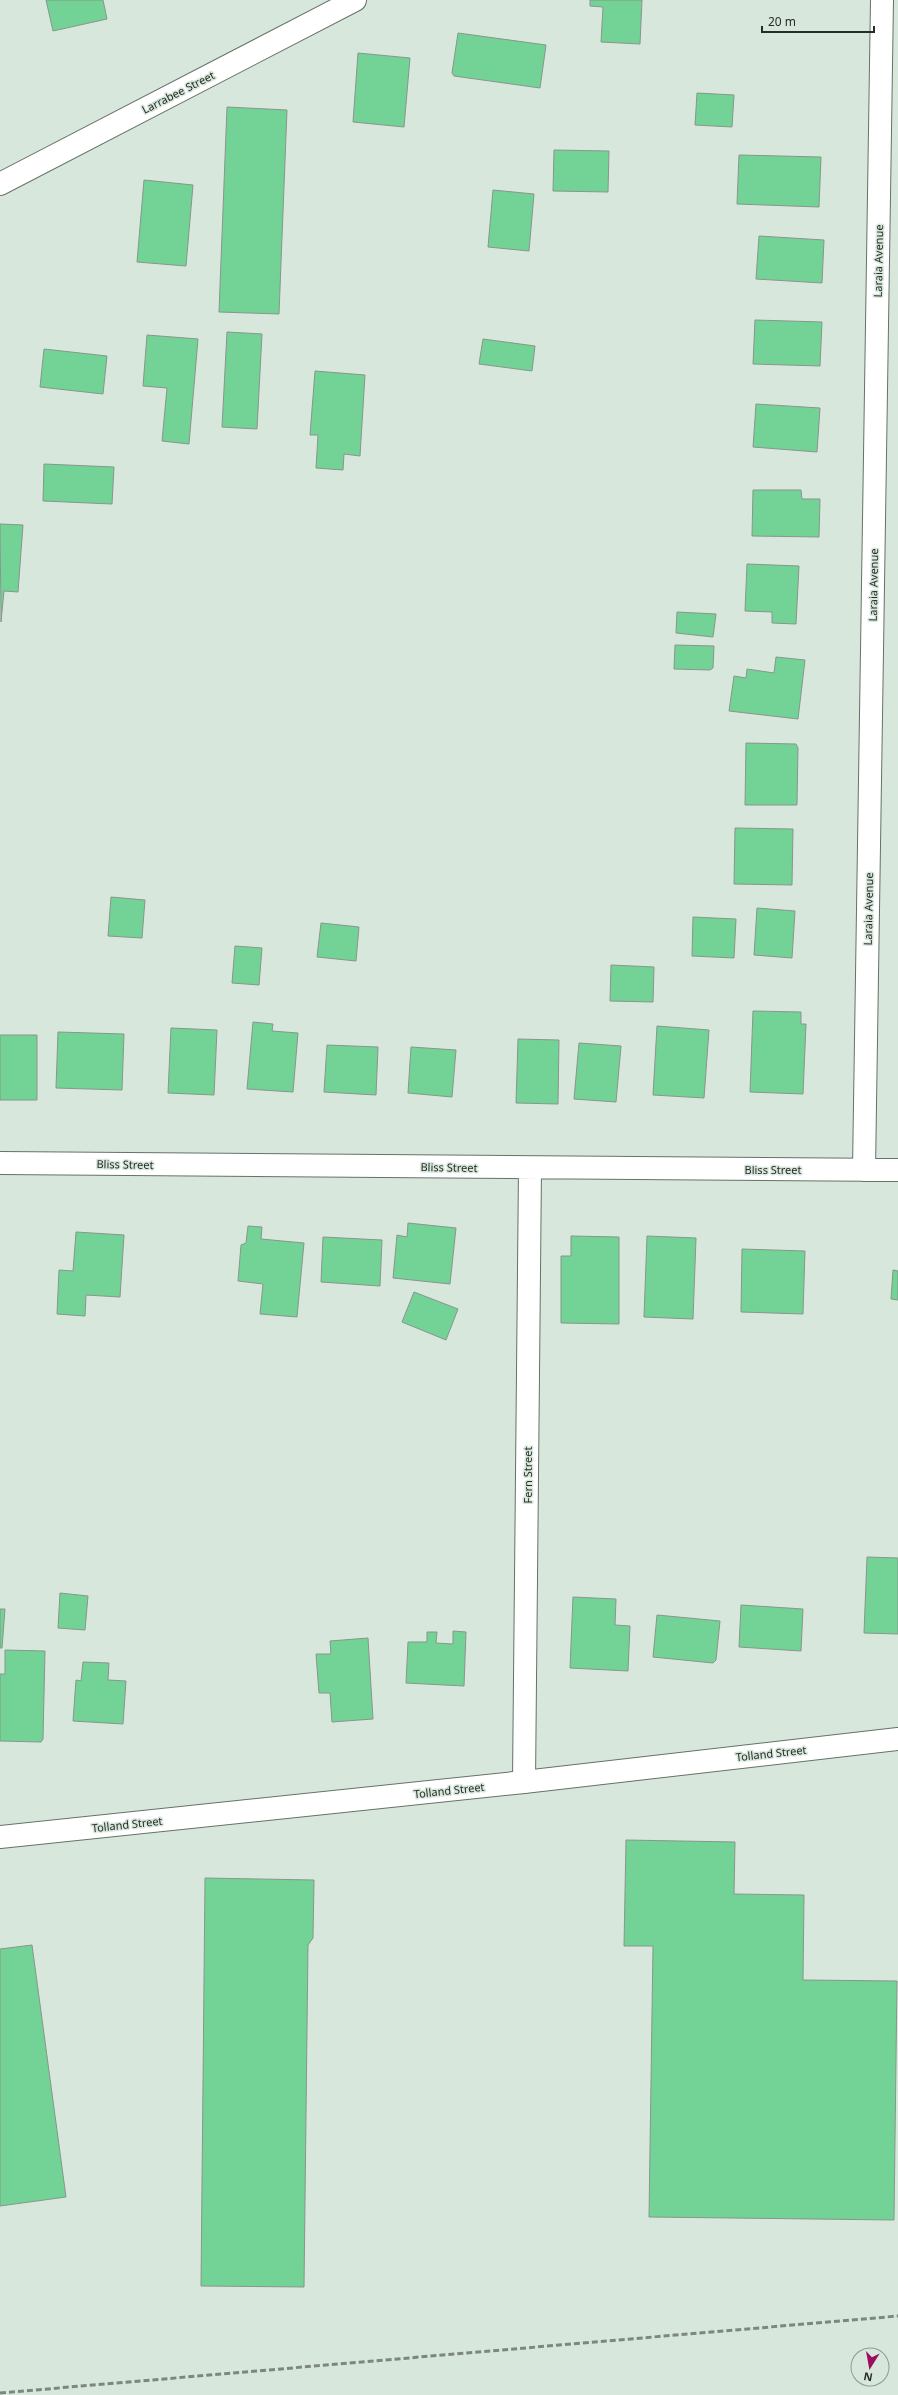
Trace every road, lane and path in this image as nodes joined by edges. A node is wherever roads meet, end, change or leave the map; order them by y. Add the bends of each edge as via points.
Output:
1 (355, 0) edge
2 (882, 0) edge
3 (0, 184) edge
4 (0, 1163) edge
5 (530, 1168) junction
6 (864, 1170) junction
7 (898, 1170) edge
8 (898, 1739) edge
9 (524, 1782) junction
10 (0, 1837) edge

1 - 3 street, Larrabee Street
2 - 6 street, Laraia Avenue
4 - 5 street, Bliss Street
5 - 6 street, Bliss Street
5 - 9 street, Fern Street
6 - 7 street, Bliss Street
8 - 9 street, Tolland Street
9 - 10 street, Tolland Street

